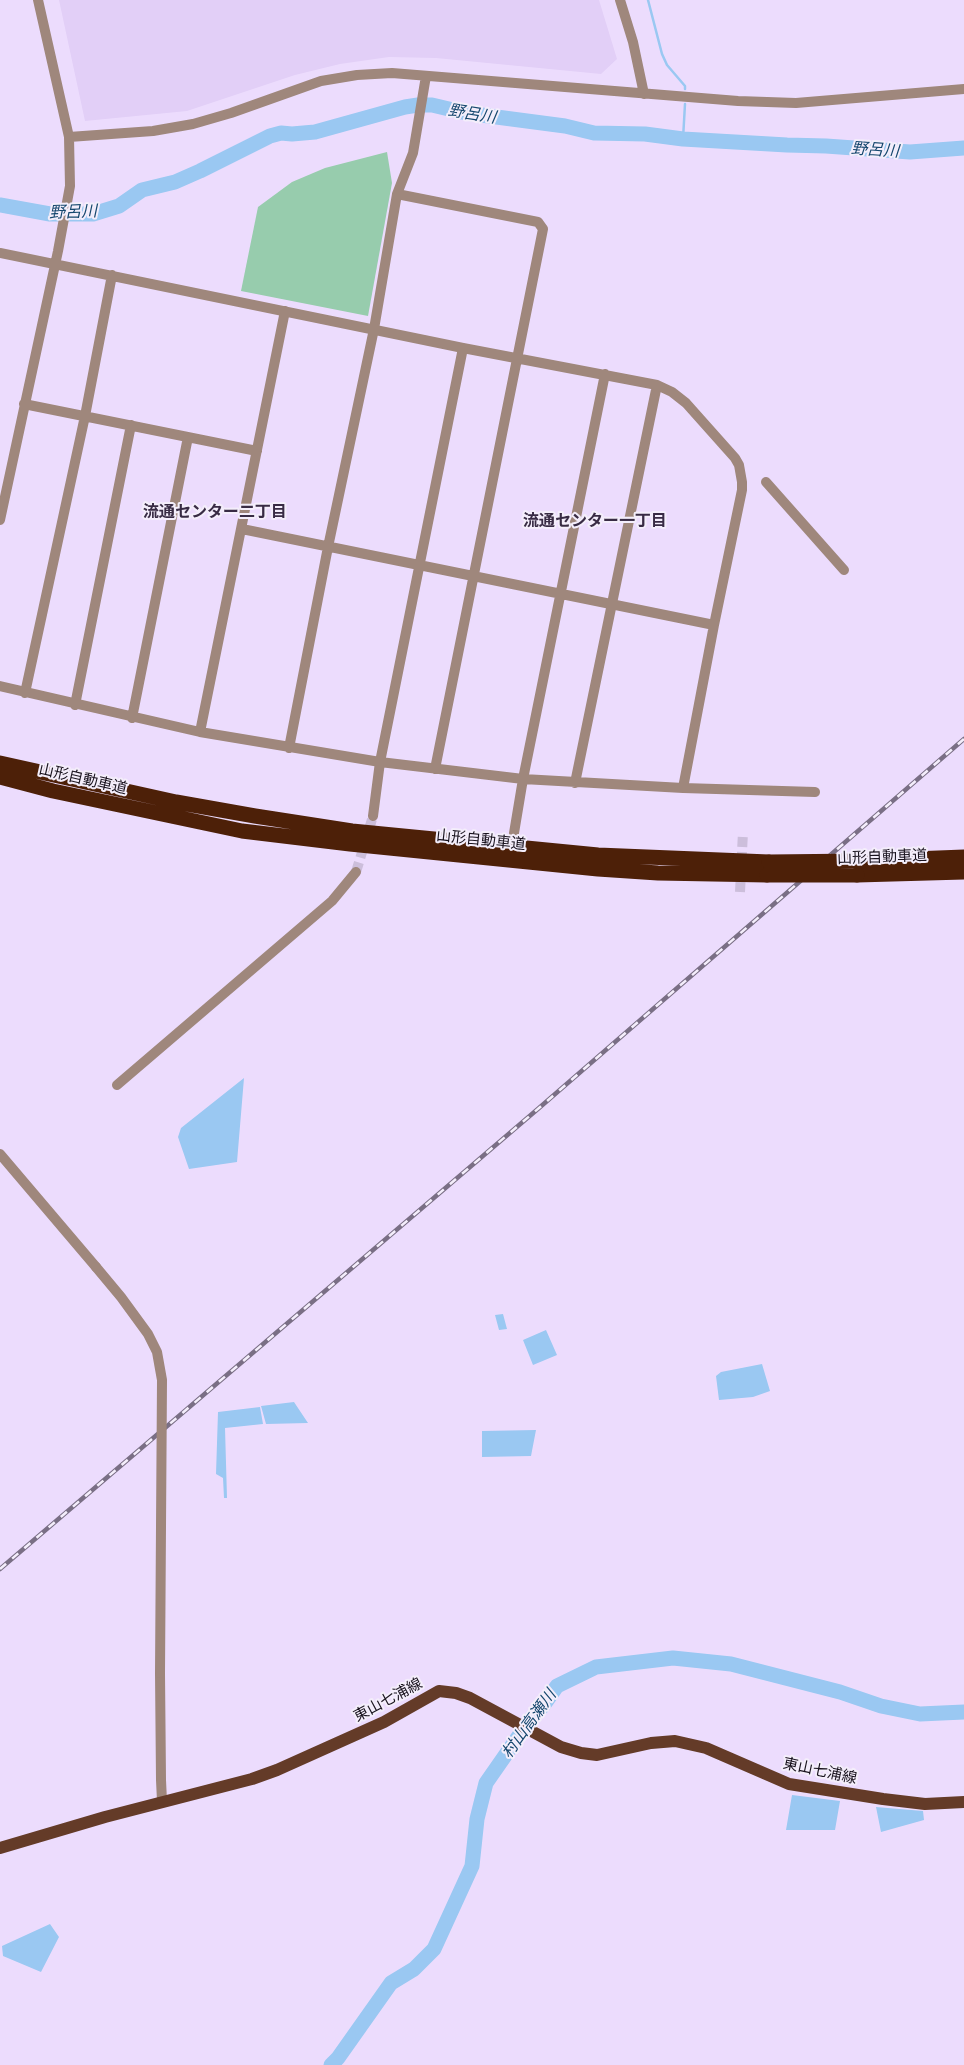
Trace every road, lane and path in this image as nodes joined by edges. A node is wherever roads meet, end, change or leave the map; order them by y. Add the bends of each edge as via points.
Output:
1 (38, 0) edge
2 (620, 0) edge
3 (426, 76) junction
4 (964, 89) edge
5 (644, 94) junction
6 (69, 137) junction
7 (398, 194) junction
8 (0, 252) edge
9 (55, 264) junction
10 (112, 275) junction
11 (285, 311) junction
12 (374, 329) junction
13 (463, 348) junction
14 (518, 357) junction
15 (605, 374) junction
16 (657, 385) junction
17 (24, 404) junction
18 (84, 416) junction
19 (131, 425) junction
20 (188, 437) junction
21 (257, 451) junction
22 (4, 481) edge
23 (766, 482) dead end
24 (0, 520) edge
25 (242, 529) junction
26 (328, 547) junction
27 (419, 564) junction
28 (844, 570) dead end
29 (474, 576) junction
30 (562, 594) junction
31 (611, 604) junction
32 (714, 625) junction
33 (0, 686) edge
34 (25, 693) junction
35 (74, 705) junction
36 (132, 718) junction
37 (200, 732) junction
38 (289, 748) junction
39 (380, 762) junction
40 (0, 763) edge
41 (434, 769) junction
42 (0, 777) edge
43 (523, 779) junction
44 (575, 783) junction
45 (683, 788) junction
46 (815, 792) dead end
47 (373, 816) tunnel mouth
48 (514, 833) dead end
49 (964, 857) edge
50 (859, 868) junction
51 (768, 869) junction
52 (356, 872) tunnel mouth
53 (964, 872) edge
54 (117, 1085) dead end
55 (0, 1154) edge
56 (162, 1800) junction
57 (964, 1802) edge
58 (0, 1848) edge

1 - 6 street
2 - 5 street
3 - 5 street
3 - 6 street via 357,75 321,81 193,124
3 - 7 street via 413,153
4 - 5 street via 796,103
6 - 9 street via 70,186
7 - 12 street
7 - 14 street via 538,222 543,229
8 - 9 street
9 - 10 street
9 - 17 street
10 - 11 street
10 - 18 street
11 - 12 street
11 - 21 street
12 - 13 street
12 - 26 street
13 - 14 street
13 - 27 street
14 - 15 street
14 - 29 street
15 - 16 street
15 - 30 street
16 - 31 street
16 - 32 street via 686,403 735,458 741,474 742,490
17 - 18 street
17 - 22 street
18 - 19 street
18 - 34 street
19 - 20 street
19 - 35 street
20 - 21 street
20 - 36 street
21 - 25 street
22 - 24 street
23 - 28 street
25 - 26 street
25 - 37 street
26 - 27 street
26 - 38 street
27 - 29 street
27 - 39 street
29 - 30 street
29 - 41 street
30 - 31 street
30 - 43 street
31 - 32 street
31 - 44 street
32 - 45 street
33 - 34 street
34 - 35 street
35 - 36 street
36 - 37 street
37 - 38 street
38 - 39 street
39 - 41 street
39 - 47 street
40 - 51 highway, 山形自動車道 via 176,802 352,831
41 - 43 street
42 - 51 highway, 山形自動車道 via 242,831 350,844 658,873
43 - 44 street
43 - 48 street
44 - 45 street
45 - 46 street
49 - 50 highway, 山形自動車道
50 - 51 highway, 山形自動車道, bridge
50 - 53 highway, 山形自動車道
52 - 54 street via 332,901
55 - 56 street, bridge via 122,1297 157,1352 162,1380
56 - 57 main road, 東山七浦線 via 278,1770 384,1722 439,1691 456,1693 581,1754 674,1741 706,1748 789,1784 925,1804
56 - 58 main road, 東山七浦線

